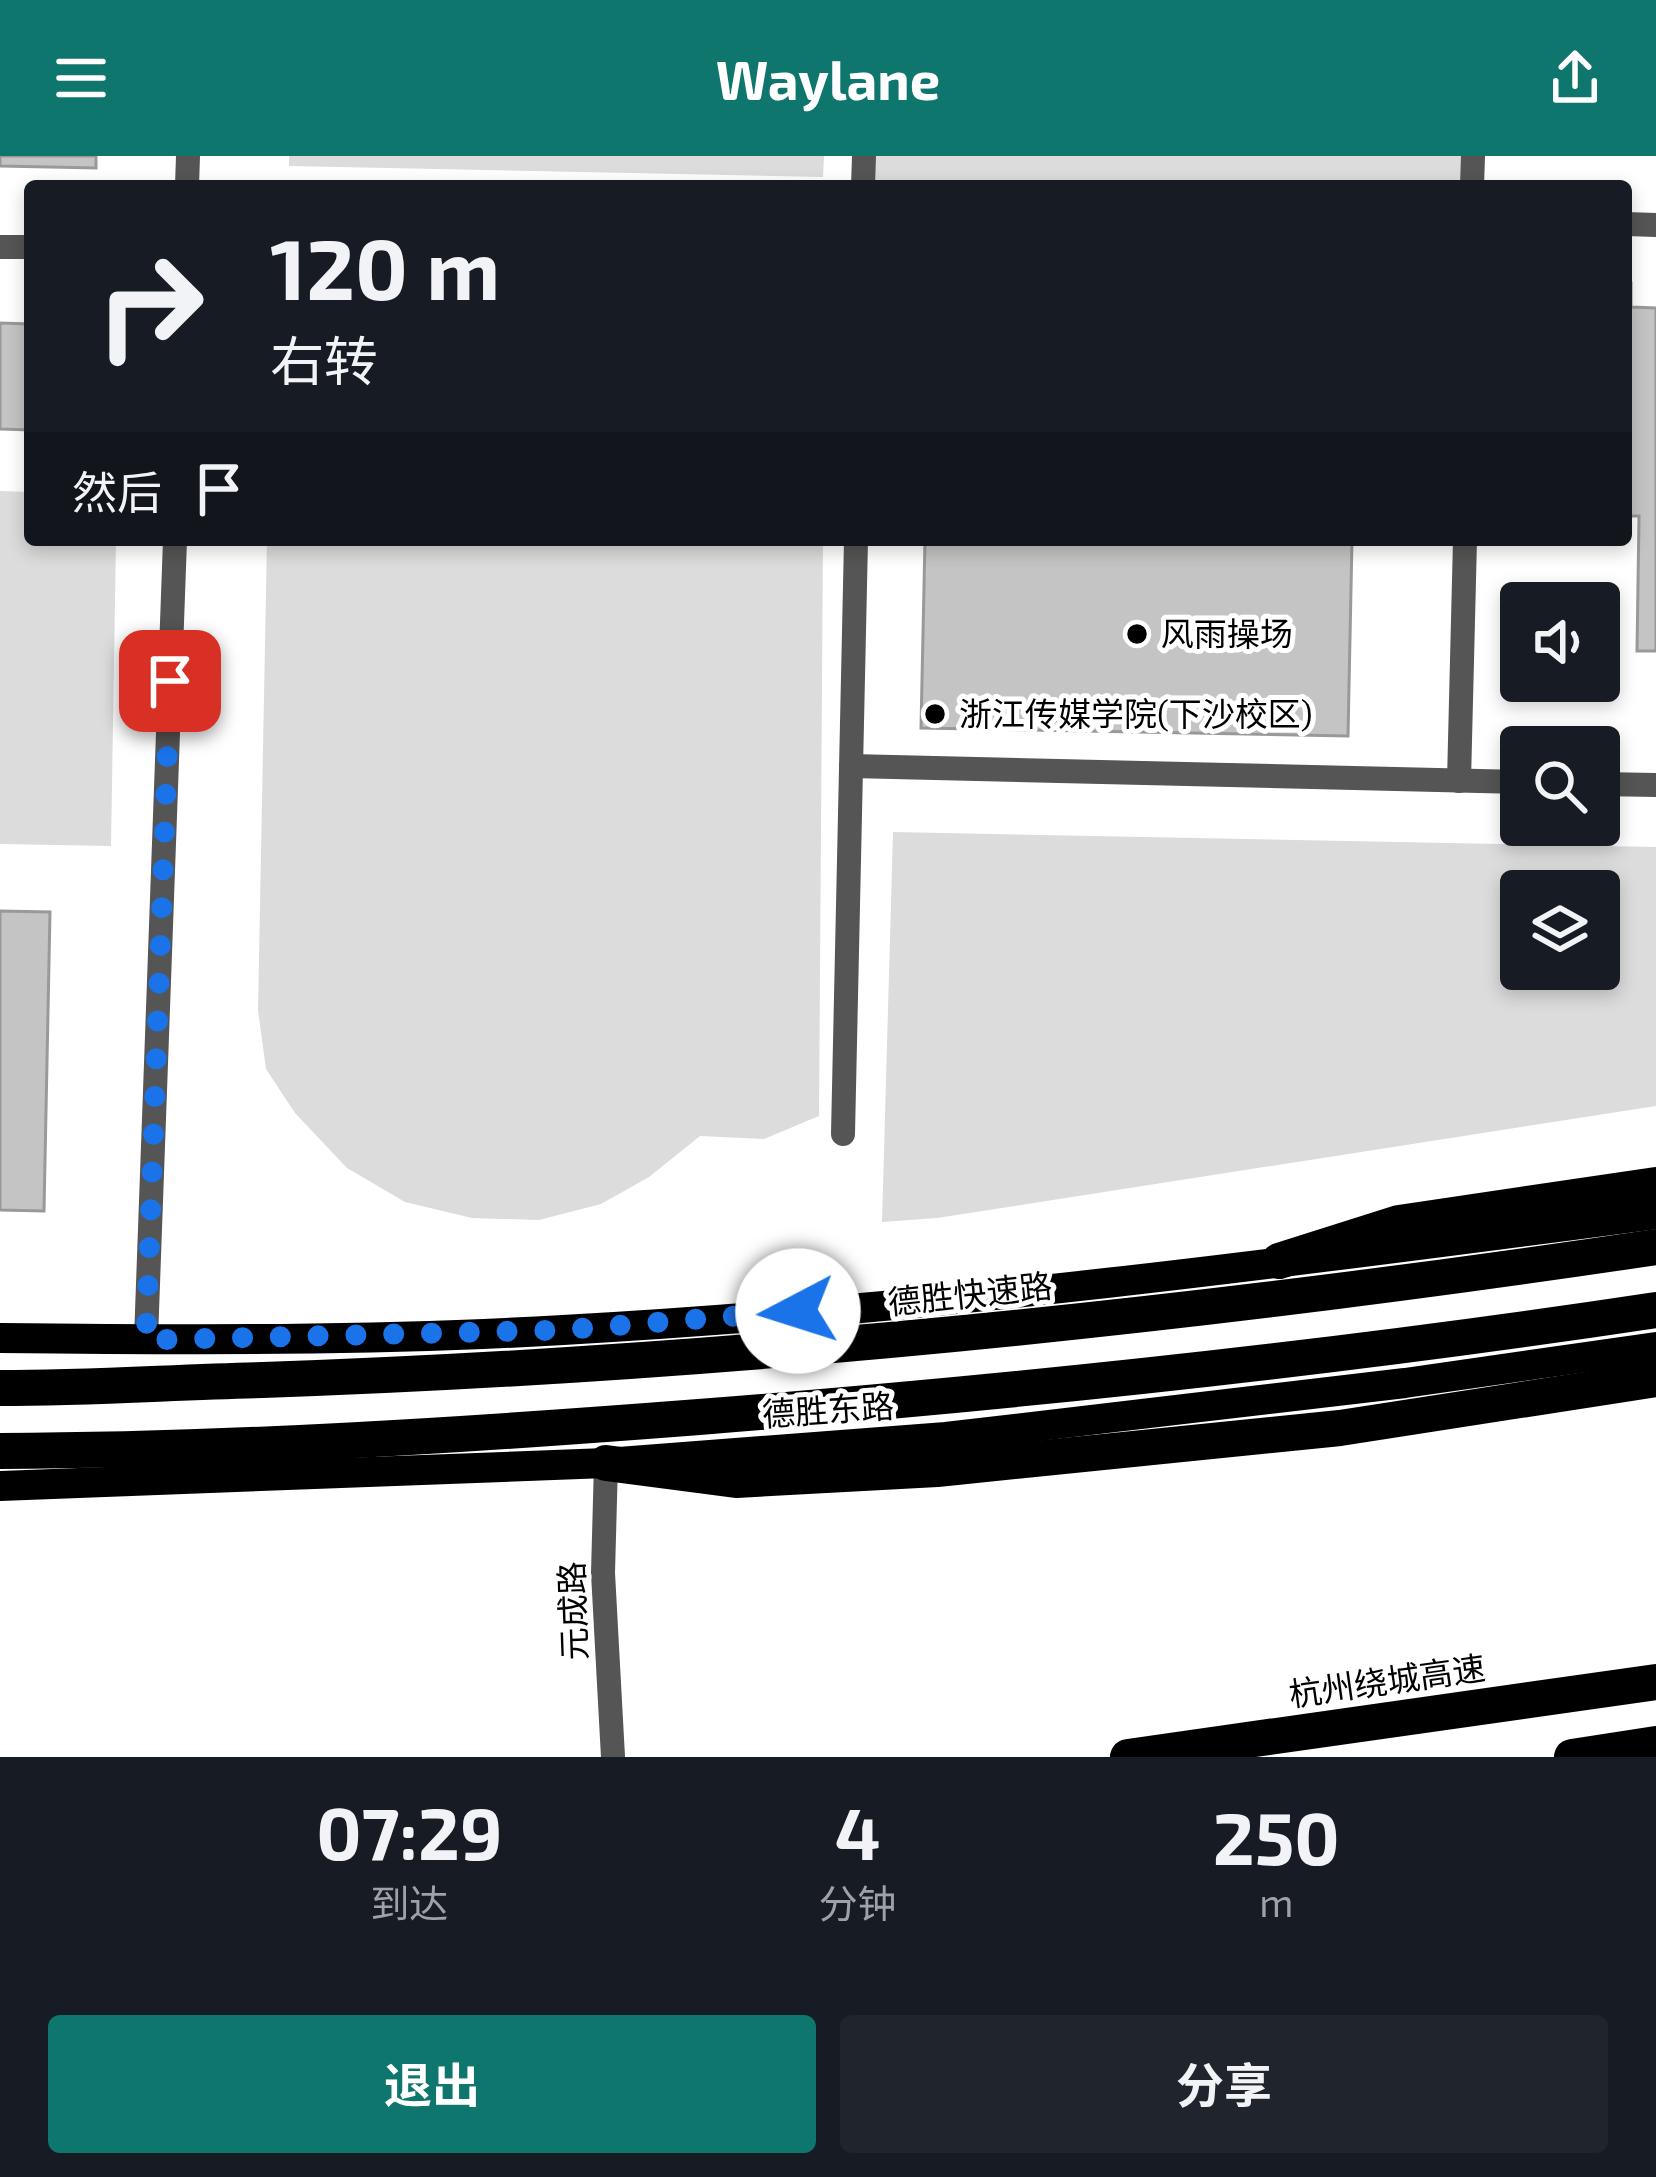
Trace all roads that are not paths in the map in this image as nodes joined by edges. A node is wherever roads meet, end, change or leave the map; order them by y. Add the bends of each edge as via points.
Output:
1 (176, 546) edge
2 (856, 546) edge
3 (1465, 546) edge
4 (851, 766) junction
5 (1459, 781) junction
6 (1500, 782) edge
7 (1620, 784) edge
8 (1656, 785) edge
9 (843, 1134) dead end
10 (1656, 1185) edge
11 (1656, 1214) edge
12 (1656, 1247) edge
13 (1280, 1261) junction
14 (1656, 1310) edge
15 (0, 1338) edge
16 (146, 1340) junction
17 (1656, 1347) edge
18 (1656, 1379) edge
19 (0, 1388) edge
20 (0, 1451) edge
21 (606, 1463) junction
22 (0, 1486) edge
23 (1656, 1682) edge
24 (1656, 1744) edge
25 (613, 1757) edge
26 (1128, 1757) edge
27 (1571, 1757) edge

1 - 16 street
2 - 4 street
3 - 5 street
4 - 5 street
4 - 9 street
5 - 6 street
7 - 8 street
10 - 13 highway via 1399,1223
11 - 13 main road
12 - 19 highway, 德胜快速路 via 1400,1286 938,1338 473,1372
13 - 16 main road via 940,1300 562,1330
14 - 20 highway via 1396,1349 952,1397 464,1435
15 - 16 main road
17 - 21 main road, 德胜东路 via 946,1437
18 - 21 highway via 1340,1428 937,1469 736,1480
21 - 22 main road, 德胜东路
21 - 25 street, 元成路
23 - 26 highway, 杭州绕城高速
24 - 27 highway

